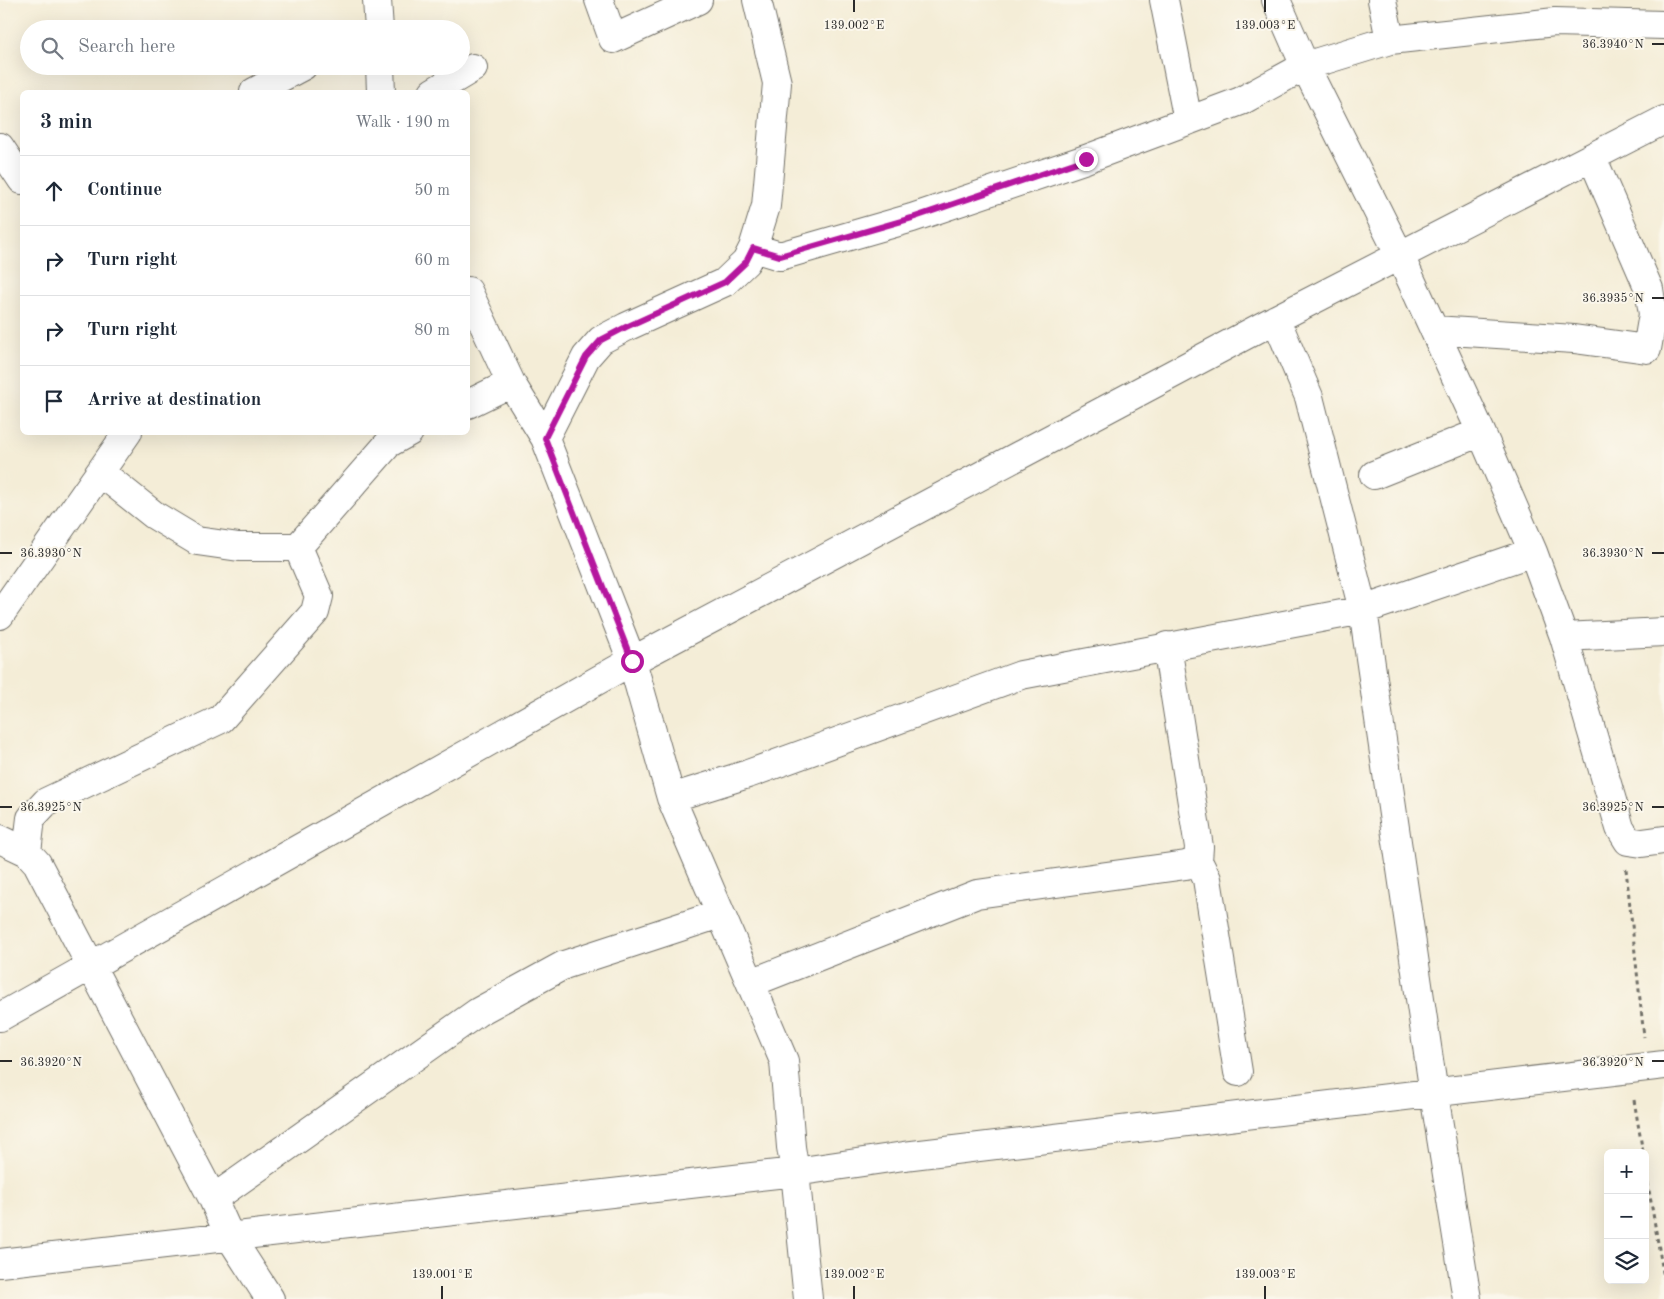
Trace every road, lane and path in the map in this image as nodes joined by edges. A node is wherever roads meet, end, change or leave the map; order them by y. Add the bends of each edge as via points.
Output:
1 (600, 0) edge
2 (698, 0) edge
3 (757, 0) edge
4 (1164, 0) edge
5 (1276, 0) edge
6 (1382, 0) edge
7 (1664, 25) edge
8 (1390, 40) junction
9 (1305, 66) junction
10 (473, 68) dead end
11 (470, 70) edge
12 (286, 75) edge
13 (380, 75) edge
14 (461, 75) edge
15 (258, 90) edge
16 (381, 90) edge
17 (436, 90) edge
18 (1664, 120) edge
19 (1188, 121) junction
20 (0, 147) edge
21 (1592, 157) junction
22 (20, 177) edge
23 (753, 248) junction
24 (1400, 256) junction
25 (470, 295) edge
26 (1276, 320) junction
27 (1434, 330) junction
28 (511, 383) junction
29 (470, 403) edge
30 (1481, 432) junction
31 (126, 435) edge
32 (404, 435) edge
33 (545, 438) junction
34 (100, 472) junction
35 (1374, 475) dead end
36 (298, 547) junction
37 (1533, 552) junction
38 (1363, 610) junction
39 (0, 615) edge
40 (1664, 632) edge
41 (1564, 637) junction
42 (1167, 646) junction
43 (632, 661) junction
44 (671, 798) junction
45 (0, 839) edge
46 (1664, 840) edge
47 (1628, 841) junction
48 (28, 852) junction
49 (1198, 861) junction
50 (720, 914) junction
51 (90, 965) junction
52 (751, 983) junction
53 (0, 1017) edge
54 (1645, 1042) dead end
55 (1664, 1065) edge
56 (1238, 1072) dead end
57 (1434, 1094) junction
58 (1634, 1100) dead end
59 (1642, 1149) edge
60 (795, 1172) junction
61 (1649, 1190) edge
62 (214, 1199) junction
63 (230, 1237) junction
64 (0, 1263) edge
65 (1664, 1278) edge
66 (270, 1299) edge
67 (808, 1299) edge
68 (1467, 1299) edge

1 - 2 street via 613,39
3 - 23 street via 778,83 766,206
4 - 19 street
5 - 9 street
6 - 8 street
7 - 8 street via 1555,22
8 - 9 street
9 - 19 street via 1241,101
9 - 24 street
10 - 11 street
12 - 15 street
13 - 16 street
14 - 17 street
18 - 21 street
19 - 23 street via 912,218 780,256
20 - 22 street
21 - 24 street
21 - 27 street via 1649,289 1652,314 1647,349 1574,339
23 - 33 street via 746,262 725,282 601,340 586,357
24 - 26 street
24 - 27 street
25 - 28 street
26 - 38 street via 1309,397
26 - 43 street
27 - 30 street
28 - 29 street
28 - 33 street
30 - 35 street
30 - 37 street
31 - 34 street
32 - 36 street via 389,443
33 - 43 street
34 - 36 street via 154,515 197,541 239,547
34 - 39 street
36 - 48 street via 319,596 316,612 221,719 46,802 31,818
37 - 38 street
37 - 41 street
38 - 42 street
38 - 57 street
40 - 41 street
41 - 47 street via 1620,828
42 - 44 street via 1021,675 748,774
42 - 49 street via 1199,847
43 - 44 street
43 - 51 street
44 - 50 street
45 - 48 street
46 - 47 street
47 - 54 path via 1624,859
48 - 51 street via 37,863
49 - 52 street via 977,894
49 - 56 street via 1207,879
50 - 52 street
50 - 62 street via 564,965 478,1012
51 - 53 street
51 - 62 street
52 - 60 street via 784,1061
55 - 57 street
57 - 60 street via 904,1156
57 - 68 street
58 - 59 path
60 - 63 street
60 - 67 street
61 - 65 path
62 - 63 street
63 - 64 street
63 - 66 street

